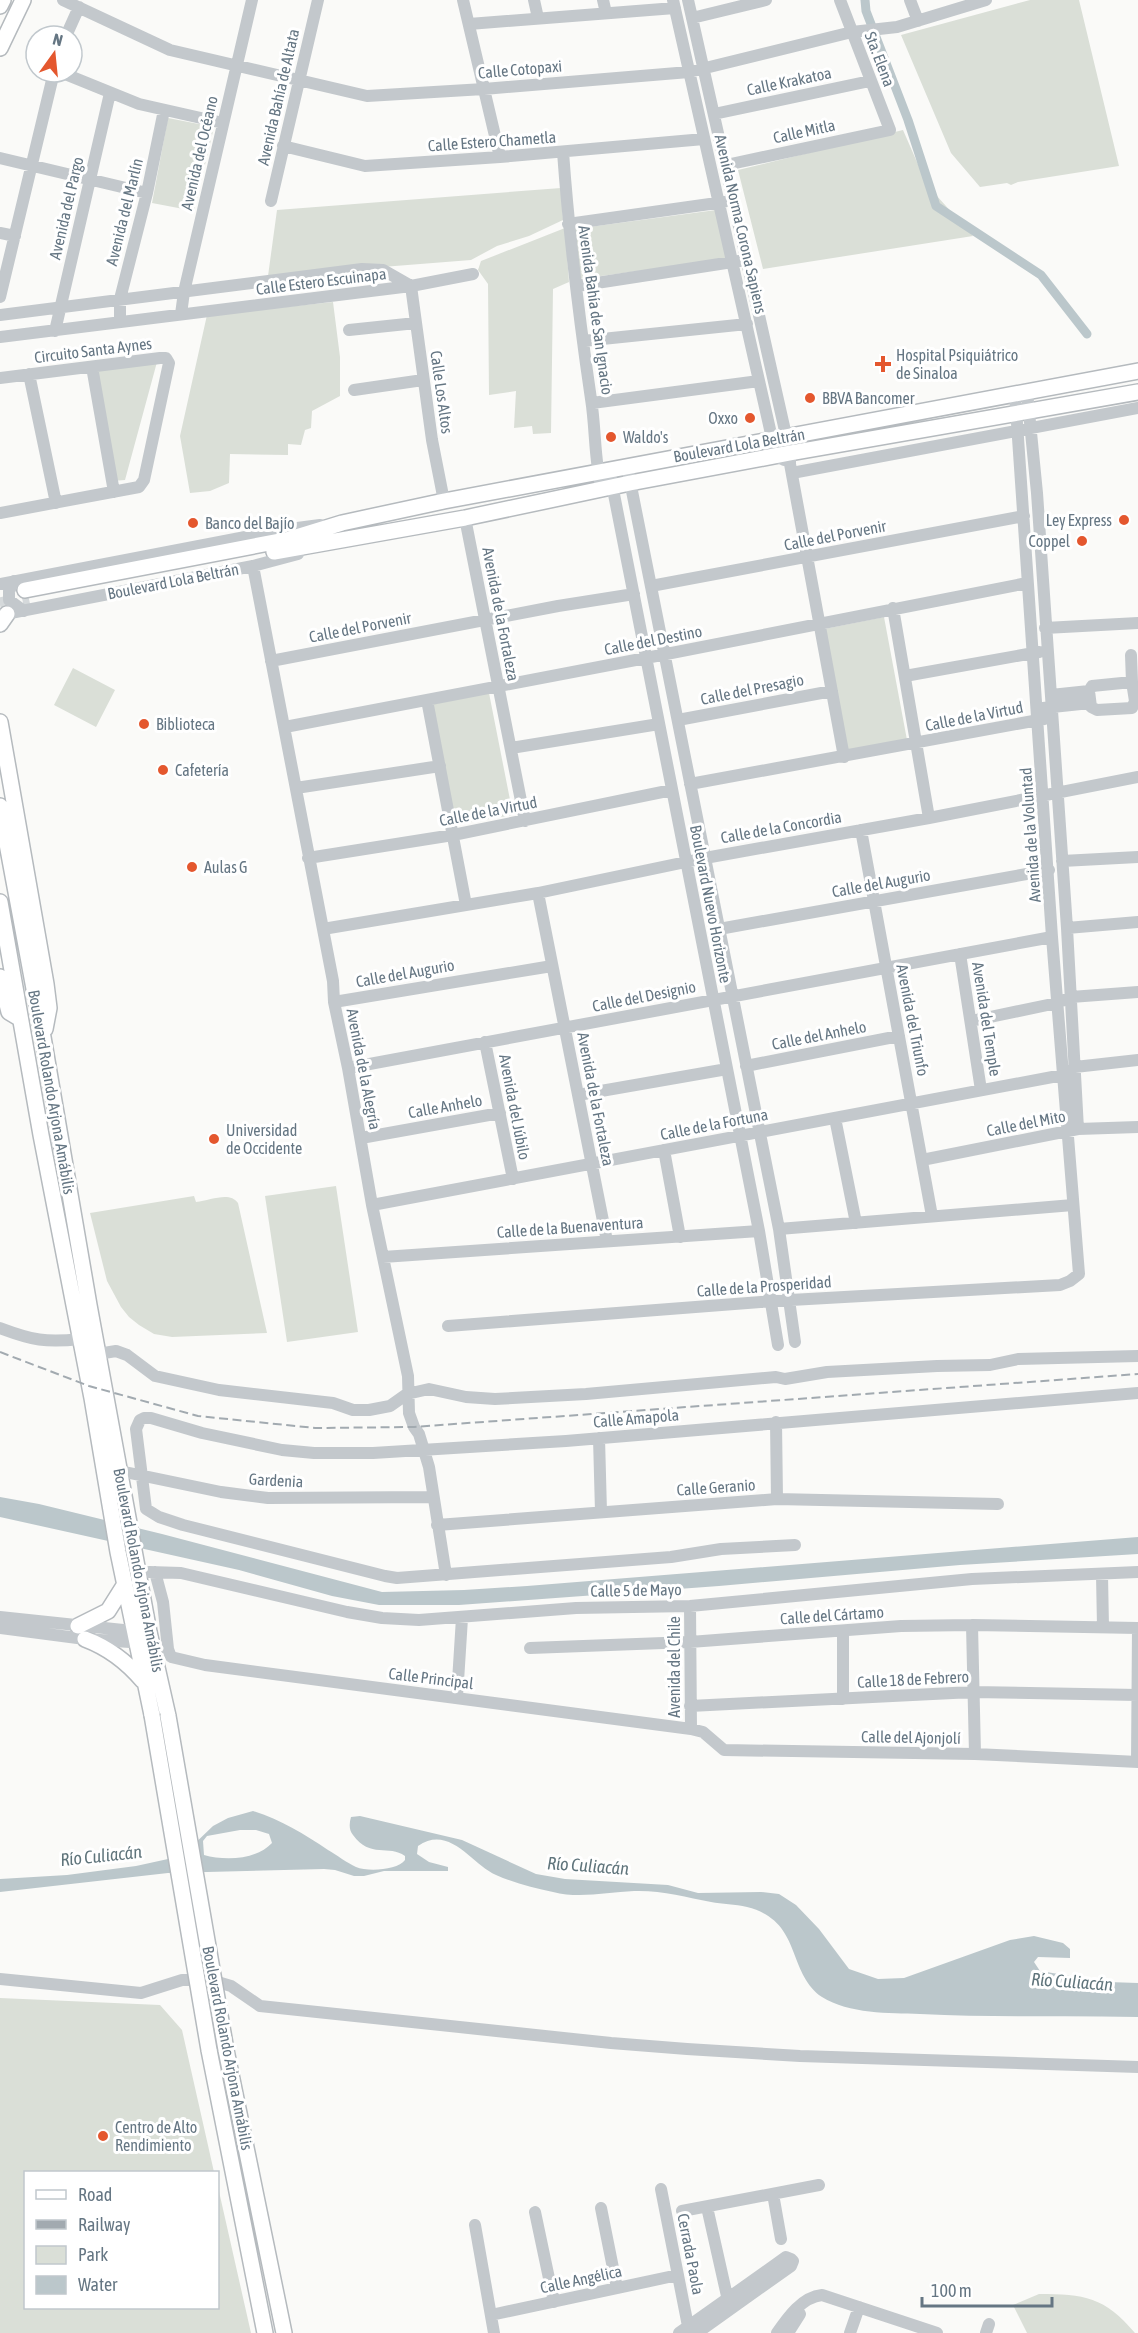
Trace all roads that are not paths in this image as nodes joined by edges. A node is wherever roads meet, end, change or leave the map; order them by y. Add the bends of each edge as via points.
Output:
1 (3, 0) edge
2 (23, 0) edge
3 (63, 0) edge
4 (318, 0) edge
5 (463, 0) edge
6 (534, 0) edge
7 (603, 0) edge
8 (688, 0) edge
9 (766, 0) edge
10 (840, 0) edge
11 (910, 0) edge
12 (986, 0) edge
13 (248, 1) edge
14 (674, 4) edge
15 (0, 6) edge
16 (79, 8) junction
17 (606, 13) junction
18 (538, 18) junction
19 (692, 18) junction
20 (918, 21) junction
21 (72, 24) edge
22 (469, 24) junction
23 (852, 32) junction
24 (0, 48) edge
25 (237, 66) junction
26 (704, 69) junction
27 (689, 72) junction
28 (299, 81) junction
29 (870, 81) junction
30 (84, 82) edge
31 (51, 84) edge
32 (484, 89) junction
33 (110, 93) junction
34 (164, 110) junction
35 (714, 114) junction
36 (223, 123) junction
37 (890, 130) joint
38 (704, 139) junction
39 (284, 146) junction
40 (563, 152) junction
41 (500, 157) junction
42 (0, 158) edge
43 (32, 165) junction
44 (726, 165) junction
45 (90, 179) junction
46 (147, 193) junction
47 (734, 200) junction
48 (271, 201) dead end
49 (719, 202) junction
50 (568, 224) junction
51 (0, 233) edge
52 (15, 236) junction
53 (747, 260) junction
54 (732, 262) junction
55 (473, 274) dead end
56 (411, 286) junction
57 (577, 286) junction
58 (184, 292) junction
59 (0, 297) edge
60 (120, 299) junction
61 (60, 307) junction
62 (181, 314) junction
63 (0, 315) edge
64 (120, 322) junction
65 (416, 323) junction
66 (747, 324) junction
67 (349, 330) dead end
68 (55, 331) junction
69 (0, 337) edge
70 (583, 341) junction
71 (92, 367) junction
72 (1138, 371) edge
73 (29, 374) junction
74 (0, 378) edge
75 (423, 380) junction
76 (759, 381) junction
77 (354, 390) dead end
78 (1138, 392) edge
79 (1021, 393) junction
80 (592, 403) junction
81 (1138, 408) edge
82 (1023, 412) junction
83 (1025, 429) junction
84 (779, 437) junction
85 (787, 461) junction
86 (627, 466) junction
87 (603, 470) junction
88 (630, 483) junction
89 (608, 489) junction
90 (114, 492) junction
91 (444, 501) junction
92 (56, 503) junction
93 (0, 513) edge
94 (1024, 516) junction
95 (465, 518) junction
96 (345, 541) junction
97 (643, 545) junction
98 (625, 548) junction
99 (807, 557) junction
100 (253, 566) junction
101 (1027, 583) junction
102 (0, 584) edge
103 (651, 586) junction
104 (634, 594) junction
105 (23, 595) junction
106 (892, 608) junction
107 (2, 618) edge
108 (485, 619) junction
109 (1138, 623) edge
110 (820, 624) junction
111 (1045, 628) junction
112 (1046, 651) junction
113 (1032, 653) junction
114 (664, 655) junction
115 (1131, 655) dead end
116 (646, 658) junction
117 (271, 661) junction
118 (905, 676) junction
119 (1132, 682) junction
120 (498, 686) junction
121 (832, 691) junction
122 (1089, 697) junction
123 (427, 699) junction
124 (1051, 707) junction
125 (1038, 715) junction
126 (678, 720) junction
127 (0, 722) edge
128 (659, 724) junction
129 (285, 727) junction
130 (916, 743) junction
131 (511, 748) junction
132 (844, 757) junction
133 (440, 766) junction
134 (1138, 777) edge
135 (690, 784) junction
136 (296, 788) junction
137 (672, 790) junction
138 (1058, 792) junction
139 (1044, 795) junction
140 (0, 806) edge
141 (929, 818) junction
142 (525, 821) junction
143 (861, 830) junction
144 (453, 835) junction
145 (1138, 857) edge
146 (308, 858) junction
147 (705, 858) junction
148 (1062, 861) junction
149 (686, 862) junction
150 (1048, 870) junction
151 (538, 893) junction
152 (874, 901) junction
153 (0, 902) edge
154 (466, 905) junction
155 (1138, 922) edge
156 (1067, 928) junction
157 (323, 929) junction
158 (719, 929) junction
159 (1052, 937) junction
160 (960, 954) junction
161 (552, 966) junction
162 (886, 968) junction
163 (0, 977) edge
164 (1138, 992) edge
165 (732, 996) junction
166 (1071, 997) junction
167 (713, 1000) junction
168 (334, 1002) junction
169 (1057, 1003) junction
170 (20, 1018) junction
171 (971, 1021) junction
172 (565, 1028) junction
173 (899, 1036) junction
174 (43, 1037) junction
175 (485, 1042) junction
176 (1138, 1060) edge
177 (746, 1066) junction
178 (1075, 1066) junction
179 (348, 1068) junction
180 (727, 1069) junction
181 (1063, 1076) junction
182 (981, 1090) junction
183 (578, 1095) junction
184 (911, 1103) junction
185 (500, 1113) junction
186 (835, 1118) junction
187 (1138, 1127) edge
188 (1072, 1131) junction
189 (759, 1132) junction
190 (740, 1136) junction
191 (361, 1138) junction
192 (664, 1150) junction
193 (922, 1160) junction
194 (591, 1164) junction
195 (513, 1179) junction
196 (372, 1205) junction
197 (1073, 1205) junction
198 (932, 1216) junction
199 (856, 1223) junction
200 (779, 1229) junction
201 (759, 1231) junction
202 (680, 1237) junction
203 (607, 1241) junction
204 (383, 1257) junction
205 (1079, 1274) joint
206 (790, 1300) junction
207 (772, 1301) junction
208 (448, 1326) dead end
209 (0, 1328) edge
210 (80, 1339) junction
211 (795, 1342) dead end
212 (778, 1345) dead end
213 (98, 1354) junction
214 (1138, 1356) edge
215 (1138, 1393) edge
216 (407, 1394) junction
217 (776, 1422) junction
218 (599, 1438) junction
219 (424, 1449) junction
220 (120, 1471) junction
221 (143, 1475) junction
222 (433, 1497) junction
223 (777, 1499) junction
224 (998, 1504) dead end
225 (601, 1512) junction
226 (437, 1525) junction
227 (795, 1545) dead end
228 (1138, 1572) edge
229 (147, 1573) junction
230 (446, 1575) junction
231 (1102, 1575) junction
232 (124, 1584) junction
233 (690, 1606) junction
234 (0, 1617) edge
235 (462, 1618) junction
236 (972, 1625) junction
237 (0, 1628) edge
238 (1103, 1628) junction
239 (1138, 1628) edge
240 (843, 1631) junction
241 (75, 1632) junction
242 (134, 1637) junction
243 (151, 1638) junction
244 (690, 1642) junction
245 (530, 1648) dead end
246 (146, 1685) junction
247 (973, 1692) junction
248 (1138, 1695) edge
249 (457, 1697) junction
250 (843, 1699) junction
251 (690, 1706) junction
252 (690, 1729) junction
253 (975, 1754) junction
254 (1137, 1761) edge
255 (0, 1979) edge
256 (1138, 2067) edge
257 (819, 2185) dead end
258 (661, 2189) dead end
259 (772, 2194) junction
260 (707, 2207) junction
261 (601, 2208) dead end
262 (682, 2211) dead end
263 (535, 2212) dead end
264 (475, 2225) dead end
265 (781, 2239) dead end
266 (787, 2263) dead end
267 (678, 2275) junction
268 (617, 2288) junction
269 (554, 2302) junction
270 (805, 2302) junction
271 (728, 2304) junction
272 (859, 2307) junction
273 (491, 2315) junction
274 (690, 2331) edge
275 (265, 2333) edge
276 (284, 2333) edge
277 (494, 2333) edge
278 (777, 2333) edge
279 (788, 2333) edge
280 (850, 2333) edge
281 (937, 2333) edge

1 - 15 main road
2 - 24 main road
3 - 16 street, Calle Cotopaxi
4 - 28 street, Avenida Bahía de Altata
5 - 22 street
6 - 18 street
7 - 17 street
8 - 19 street, Avenida Norma Corona Sapiens
9 - 19 street
10 - 23 street, Sta. Elena
11 - 20 street
12 - 20 street, Calle Cotopaxi
13 - 25 street, Avenida del Océano
14 - 17 street
14 - 27 street, Avenida Norma Corona Sapiens
16 - 21 street
16 - 25 street, Calle Cotopaxi via 170,50
17 - 18 street
18 - 22 street
19 - 26 street, Avenida Norma Corona Sapiens
20 - 23 street, Calle Cotopaxi
22 - 32 street
23 - 26 street, Calle Cotopaxi
23 - 29 street, Sta. Elena
25 - 28 street, Calle Cotopaxi
25 - 36 street, Avenida del Océano
26 - 27 street, Calle Cotopaxi
26 - 35 street, Avenida Norma Corona Sapiens
27 - 32 street, Calle Cotopaxi
27 - 38 street, Avenida Norma Corona Sapiens
28 - 32 street, Calle Cotopaxi via 367,96
28 - 39 street, Avenida Bahía de Altata
29 - 35 street, Calle Krakatoa
29 - 37 street, Sta. Elena
30 - 33 street
31 - 43 street
32 - 41 street
33 - 34 street
33 - 45 street, Avenida del Pargo
34 - 36 street
34 - 46 street, Avenida del Marlín
35 - 44 street, Avenida Norma Corona Sapiens
36 - 58 street, Avenida del Océano
37 - 44 street, Calle Mitla
38 - 40 street, Calle Estero Chametla
38 - 49 street, Avenida Norma Corona Sapiens
39 - 41 street, Calle Estero Chametla via 365,166
39 - 48 street, Avenida Bahía de Altata
40 - 41 street, Calle Estero Chametla
40 - 50 street, Avenida Bahía de San Ignacio
42 - 43 street
43 - 45 street
43 - 52 street
44 - 47 street, Avenida Norma Corona Sapiens
45 - 46 street
45 - 61 street, Avenida del Pargo
46 - 60 street, Avenida del Marlín
47 - 49 street
47 - 53 street, Avenida Norma Corona Sapiens
49 - 50 street
49 - 54 street, Avenida Norma Corona Sapiens
50 - 57 street, Avenida Bahía de San Ignacio
51 - 52 street
52 - 59 street
53 - 54 street
53 - 84 street, Avenida Norma Corona Sapiens
54 - 57 street
54 - 66 street, Avenida Norma Corona Sapiens
55 - 56 street
56 - 58 street, Calle Estero Escuinapa via 383,270 362,269
56 - 62 street, Calle Estero Escuinapa
56 - 65 street, Calle Los Altos
57 - 70 street, Avenida Bahía de San Ignacio
58 - 60 street, Calle Estero Escuinapa
58 - 62 street, Avenida del Océano
60 - 61 street, Calle Estero Escuinapa
60 - 64 street, Avenida del Marlín
61 - 63 street, Calle Estero Escuinapa
61 - 68 street, Avenida del Pargo
62 - 64 street, Calle Estero Escuinapa
64 - 68 street, Calle Estero Escuinapa
65 - 67 street
65 - 75 street, Calle Los Altos
66 - 70 street
66 - 76 street, Avenida Norma Corona Sapiens
68 - 69 street, Calle Estero Escuinapa
70 - 80 street, Avenida Bahía de San Ignacio
71 - 73 street, Circuito Santa Aynes
71 - 90 street
71 - 90 street, Circuito Santa Aynes via 160,358 169,363 144,480 134,489
72 - 79 main road, Boulevard Lola Beltrán
73 - 74 street, Circuito Santa Aynes
73 - 92 street
75 - 77 street
75 - 91 street, Calle Los Altos
76 - 80 street
76 - 84 street, Avenida Norma Corona Sapiens
78 - 82 main road, Boulevard Lola Beltrán
79 - 82 street, Avenida de la Voluntad
79 - 84 main road, Boulevard Lola Beltrán
80 - 87 street, Avenida Bahía de San Ignacio
81 - 83 street
82 - 83 street, Avenida de la Voluntad
82 - 85 main road, Boulevard Lola Beltrán
83 - 85 street
83 - 94 street, Avenida de la Voluntad
83 - 111 street, Avenida de la Voluntad via 1037,493
84 - 85 street, Avenida Norma Corona Sapiens
84 - 86 main road, Boulevard Lola Beltrán
85 - 88 main road, Boulevard Lola Beltrán
85 - 99 street
86 - 87 main road, Boulevard Lola Beltrán
86 - 88 street, Boulevard Nuevo Horizonte
87 - 89 street, Boulevard Nuevo Horizonte
87 - 91 main road, Boulevard Lola Beltrán
88 - 89 main road, Boulevard Lola Beltrán
88 - 97 street, Boulevard Nuevo Horizonte
89 - 95 main road, Boulevard Lola Beltrán
89 - 98 street, Boulevard Nuevo Horizonte
90 - 92 street, Circuito Santa Aynes
91 - 105 main road, Boulevard Lola Beltrán via 342,523 290,539
92 - 93 street, Circuito Santa Aynes
94 - 99 street, Calle del Porvenir
94 - 101 street, Avenida de la Voluntad
95 - 96 main road, Boulevard Lola Beltrán
95 - 108 street, Avenida de la Fortaleza
96 - 100 street, Boulevard Lola Beltrán
96 - 105 main road, Boulevard Lola Beltrán
97 - 98 street
97 - 103 street, Boulevard Nuevo Horizonte
98 - 104 street, Boulevard Nuevo Horizonte
99 - 103 street, Calle del Porvenir
99 - 110 street
100 - 105 street, Boulevard Lola Beltrán
100 - 117 street, Avenida de la Alegría
101 - 106 street, Calle del Destino
101 - 113 street, Avenida de la Voluntad
102 - 105 street, Boulevard Lola Beltrán
103 - 114 street, Boulevard Nuevo Horizonte
104 - 108 street, Calle del Porvenir
104 - 116 street, Boulevard Nuevo Horizonte
105 - 107 street, Boulevard Lola Beltrán
106 - 110 street, Calle del Destino
106 - 118 street
108 - 117 street, Calle del Porvenir
108 - 120 street, Avenida de la Fortaleza
109 - 111 street
110 - 114 street, Calle del Destino
110 - 121 street
111 - 112 street, Avenida de la Voluntad
112 - 113 street
112 - 124 street, Avenida de la Voluntad
113 - 118 street
113 - 125 street, Avenida de la Voluntad
114 - 116 street, Calle del Destino
114 - 126 street, Boulevard Nuevo Horizonte
115 - 119 street
116 - 120 street, Calle del Destino
116 - 128 street, Boulevard Nuevo Horizonte
117 - 129 street, Avenida de la Alegría
118 - 130 street
119 - 122 street via 1094,685
119 - 122 street via 1132,708 1097,710 1091,707
120 - 123 street, Calle del Destino
120 - 131 street, Avenida de la Fortaleza
121 - 126 street, Calle del Presagio
121 - 132 street
122 - 124 street, Calle de la Virtud via 1067,699
123 - 129 street, Calle del Destino
123 - 133 street
124 - 125 street, Calle de la Virtud
124 - 138 street, Avenida de la Voluntad
125 - 130 street, Calle de la Virtud
125 - 139 street, Avenida de la Voluntad
126 - 135 street, Boulevard Nuevo Horizonte
127 - 174 main road via 46,984 49,1008
128 - 131 street
128 - 137 street, Boulevard Nuevo Horizonte
129 - 136 street, Avenida de la Alegría
130 - 132 street, Calle de la Virtud
130 - 141 street
131 - 142 street, Avenida de la Fortaleza
132 - 135 street, Calle de la Virtud
133 - 136 street
133 - 144 street
134 - 138 street, Calle de la Concordia
135 - 147 street, Boulevard Nuevo Horizonte
136 - 146 street, Avenida de la Alegría
137 - 142 street, Calle de la Virtud
137 - 149 street, Boulevard Nuevo Horizonte
138 - 139 street, Calle de la Concordia
138 - 148 street, Avenida de la Voluntad
139 - 141 street, Calle de la Concordia
139 - 150 street, Avenida de la Voluntad
140 - 174 main road, Boulevard Rolando Arjona Amábilis
141 - 143 street, Calle de la Concordia
142 - 144 street, Calle de la Virtud
143 - 147 street, Calle de la Concordia
143 - 152 street, Avenida del Triunfo
144 - 146 street, Calle de la Virtud
144 - 154 street
145 - 148 street
146 - 157 street, Avenida de la Alegría
147 - 149 street, Calle de la Concordia
147 - 158 street, Boulevard Nuevo Horizonte
148 - 156 street, Avenida de la Voluntad
149 - 151 street, Calle de la Concordia
149 - 167 street, Boulevard Nuevo Horizonte
150 - 152 street, Calle del Augurio
150 - 159 street, Avenida de la Voluntad
151 - 154 street, Calle de la Concordia
151 - 161 street, Avenida de la Fortaleza
152 - 158 street, Calle del Augurio
152 - 162 street, Avenida del Triunfo
153 - 170 main road, Boulevard Rolando Arjona Amábilis
154 - 157 street, Calle de la Concordia
155 - 156 street
156 - 166 street, Avenida de la Voluntad
157 - 168 street, Avenida de la Alegría
158 - 165 street, Boulevard Nuevo Horizonte
159 - 160 street, Calle del Designio
159 - 169 street, Avenida de la Voluntad
160 - 162 street, Calle del Designio
160 - 171 street, Avenida del Temple
161 - 168 street, Calle del Augurio
161 - 172 street, Avenida de la Fortaleza
162 - 165 street, Calle del Designio
162 - 173 street, Avenida del Triunfo
163 - 170 main road via 9,1012
164 - 166 street
165 - 167 street, Calle del Designio
165 - 177 street, Boulevard Nuevo Horizonte
166 - 169 street
166 - 178 street, Avenida de la Voluntad
167 - 172 street, Calle del Designio
167 - 180 street, Boulevard Nuevo Horizonte
168 - 179 street, Avenida de la Alegría
169 - 171 street
169 - 181 street, Avenida de la Voluntad
170 - 210 main road, Boulevard Rolando Arjona Amábilis
171 - 182 street, Avenida del Temple
172 - 175 street, Calle del Designio
172 - 183 street, Avenida de la Fortaleza
173 - 177 street, Calle del Anhelo
173 - 184 street, Avenida del Triunfo
174 - 213 main road, Boulevard Rolando Arjona Amábilis
175 - 179 street, Calle del Designio
175 - 185 street, Avenida del Júbilo
176 - 178 street
177 - 189 street, Boulevard Nuevo Horizonte
178 - 181 street
178 - 188 street, Avenida de la Voluntad
179 - 191 street, Avenida de la Alegría
180 - 183 street
180 - 190 street, Boulevard Nuevo Horizonte
181 - 182 street, Calle de la Fortuna
181 - 188 street, Avenida de la Voluntad
182 - 184 street, Calle de la Fortuna
183 - 194 street, Avenida de la Fortaleza
184 - 186 street, Calle de la Fortuna
184 - 193 street, Avenida del Triunfo
185 - 191 street, Calle Anhelo
185 - 195 street, Avenida del Júbilo
186 - 189 street, Calle de la Fortuna
186 - 199 street
187 - 188 street, Calle del Mito
188 - 193 street, Calle del Mito
188 - 197 street, Avenida de la Voluntad
189 - 190 street, Calle de la Fortuna
189 - 200 street, Boulevard Nuevo Horizonte
190 - 192 street, Calle de la Fortuna
190 - 201 street, Boulevard Nuevo Horizonte
191 - 196 street, Avenida de la Alegría
192 - 194 street, Calle de la Fortuna
192 - 202 street
193 - 198 street, Avenida del Triunfo
194 - 195 street, Calle de la Fortuna
194 - 203 street, Avenida de la Fortaleza
195 - 196 street, Calle de la Fortuna
196 - 204 street, Avenida de la Alegría
197 - 198 street
197 - 205 street, Avenida de la Voluntad
198 - 199 street
199 - 200 street
200 - 206 street, Boulevard Nuevo Horizonte
201 - 202 street, Calle de la Buenaventura
201 - 207 street, Boulevard Nuevo Horizonte
202 - 203 street, Calle de la Buenaventura
203 - 204 street, Calle de la Buenaventura
204 - 216 street, Avenida de la Alegría via 408,1376
205 - 206 street, Calle de la Prosperidad via 1060,1285
206 - 207 street, Calle de la Prosperidad
206 - 211 street, Boulevard Nuevo Horizonte
207 - 208 street, Calle de la Prosperidad
207 - 212 street, Boulevard Nuevo Horizonte
209 - 210 street via 30,1339
210 - 232 main road, Boulevard Rolando Arjona Amábilis
213 - 216 street via 116,1351 127,1355 155,1376 219,1390 333,1403 352,1410 390,1406
213 - 220 main road, Boulevard Rolando Arjona Amábilis
214 - 216 street via 827,1372 785,1379 495,1399 429,1389
215 - 217 street, Calle Amapola
216 - 219 street, Avenida de la Alegría via 411,1420
217 - 218 street, Calle Amapola
217 - 223 street
218 - 219 street, Calle Amapola
218 - 225 street
219 - 221 street, Calle Amapola via 301,1452 144,1418 136,1430
219 - 222 street, Avenida de la Alegría
220 - 221 street, Gardenia
220 - 229 main road, Boulevard Rolando Arjona Amábilis via 136,1557
221 - 222 street, Gardenia via 268,1498
221 - 230 street via 146,1509 183,1526 385,1576
222 - 226 street, Avenida de la Alegría
223 - 224 street, Calle Geranio
223 - 225 street, Calle Geranio
225 - 226 street, Calle Geranio
226 - 230 street, Avenida de la Alegría
227 - 230 street
228 - 231 street, Calle 5 de Mayo
229 - 235 street, Calle 5 de Mayo via 181,1573 382,1618
229 - 243 main road, Boulevard Rolando Arjona Amábilis
229 - 249 street, Calle Principal via 163,1602 170,1653 175,1658
231 - 233 street, Calle 5 de Mayo via 972,1579
231 - 238 street
232 - 241 main road via 108,1611
232 - 242 main road, Boulevard Rolando Arjona Amábilis
233 - 235 street, Calle 5 de Mayo via 576,1608
233 - 244 street, Avenida del Chile
234 - 241 street
235 - 249 street
236 - 238 street, Calle del Cártamo
236 - 240 street, Calle del Cártamo
236 - 247 street
237 - 241 street
238 - 239 street, Calle del Cártamo
239 - 248 street
240 - 244 street, Calle del Cártamo
240 - 250 street
241 - 242 street
241 - 246 main road via 128,1664
242 - 243 street
242 - 246 main road, Boulevard Rolando Arjona Amábilis
243 - 276 main road, Boulevard Rolando Arjona Amábilis, bridge via 226,2050
244 - 245 street, Calle del Cártamo
244 - 251 street, Avenida del Chile
246 - 275 main road, Boulevard Rolando Arjona Amábilis, bridge via 209,2050
247 - 248 street, Calle 18 de Febrero
247 - 250 street, Calle 18 de Febrero
247 - 253 street
248 - 254 street
249 - 252 street, Calle Principal
250 - 251 street, Calle 18 de Febrero
251 - 252 street, Avenida del Chile
252 - 253 street, Calle del Ajonjolí via 703,1732 724,1750
253 - 254 street, Calle del Ajonjolí
255 - 256 street via 141,1993 182,1980 211,1980 231,1986 260,2006 611,2043 789,2055
257 - 259 street
258 - 267 street, Cerrada Paola
259 - 260 street
259 - 265 street
260 - 262 street
260 - 271 street
261 - 268 street
263 - 269 street
264 - 273 street
266 - 271 street
267 - 268 street, Calle Angélica
267 - 274 street, Cerrada Paola
268 - 269 street, Calle Angélica
269 - 273 street, Calle Angélica
270 - 272 street via 822,2295
270 - 278 street
270 - 279 street
271 - 274 street
272 - 280 street
272 - 281 street
273 - 277 street

